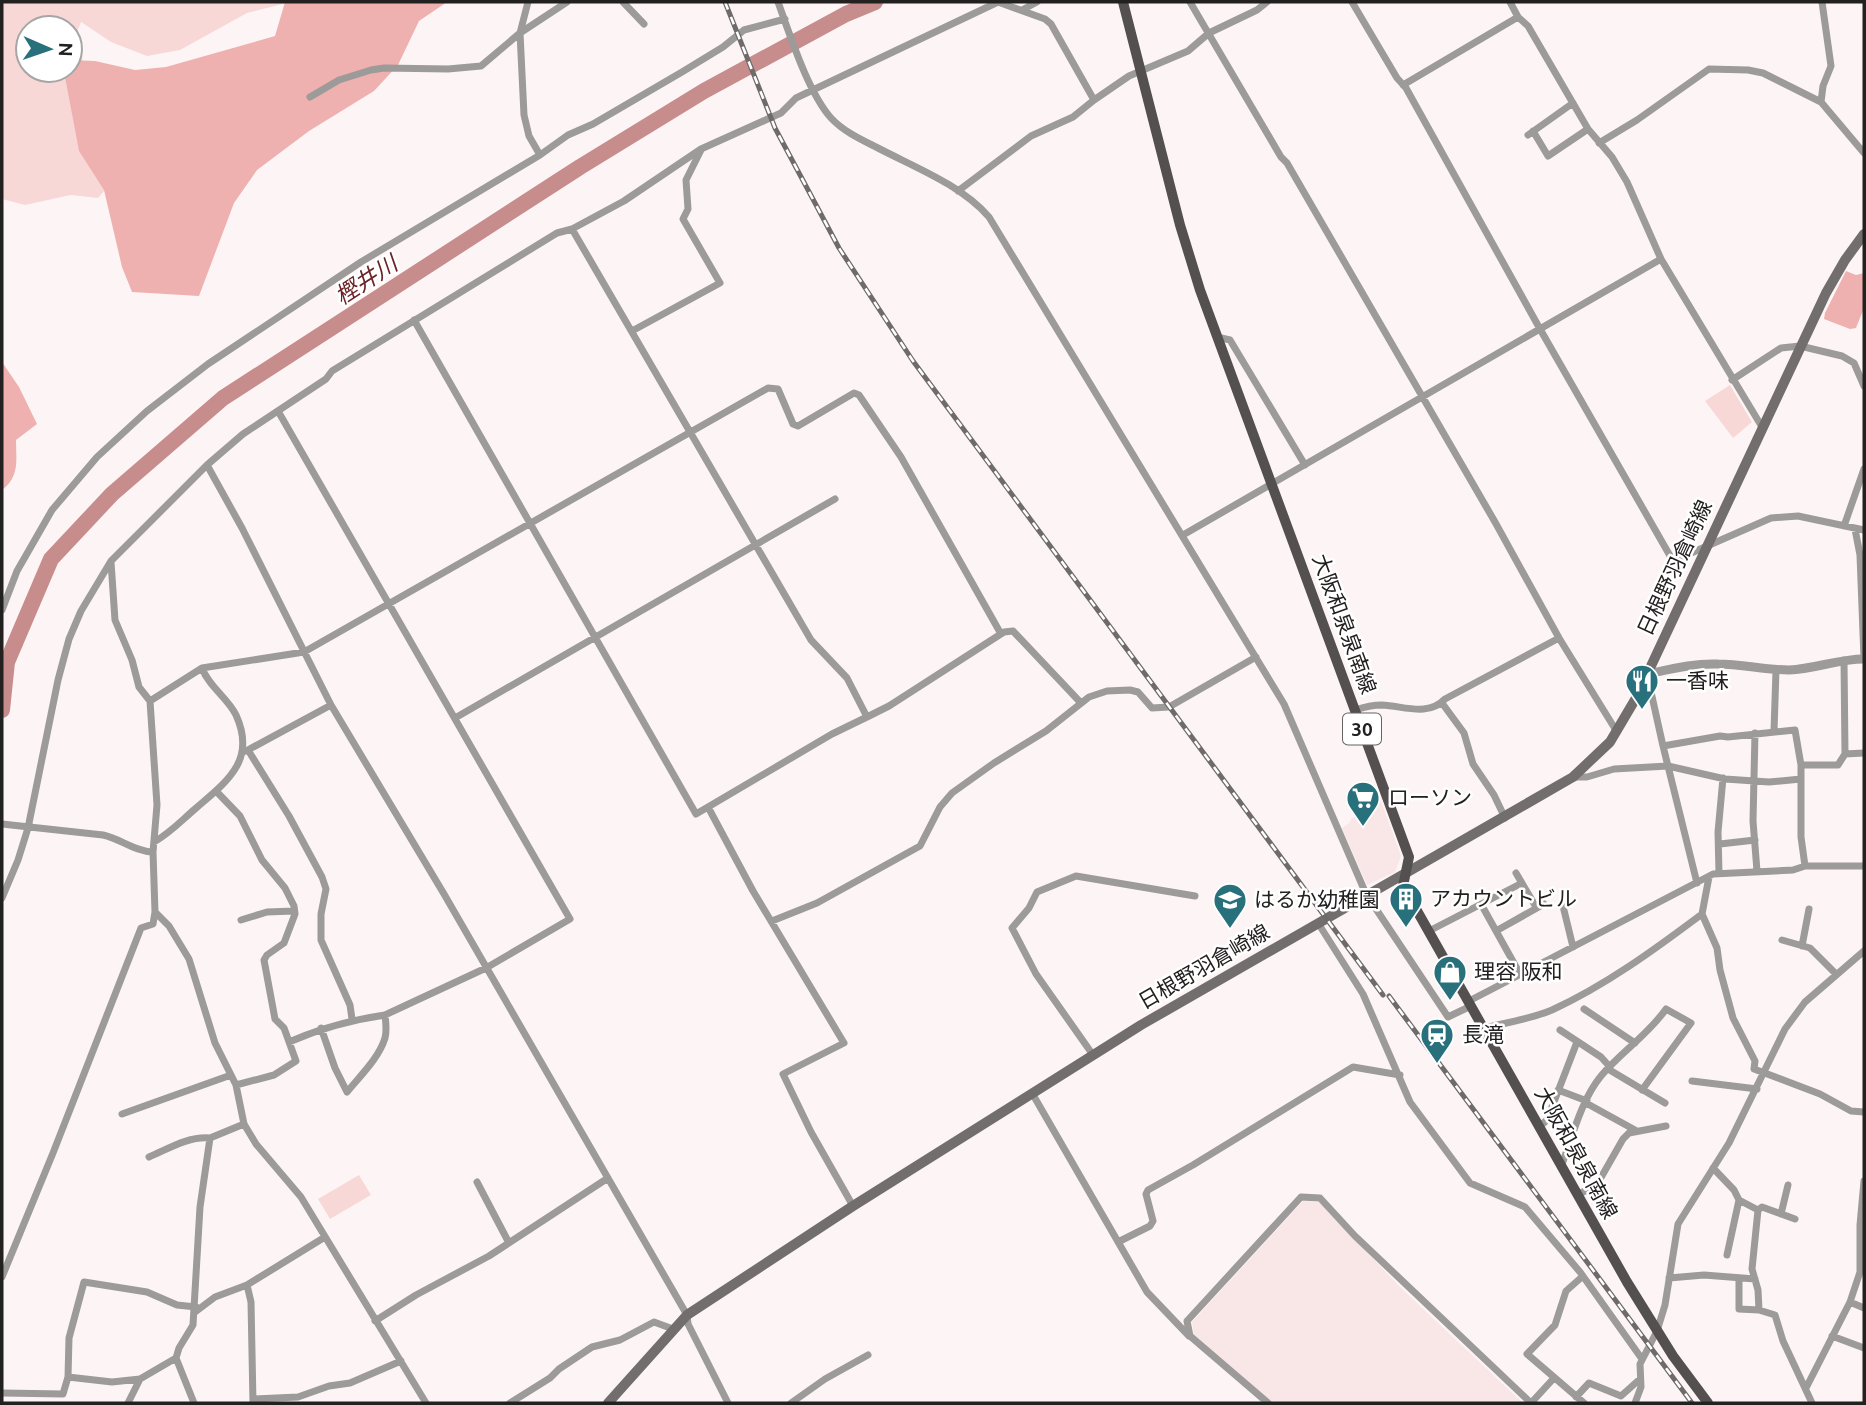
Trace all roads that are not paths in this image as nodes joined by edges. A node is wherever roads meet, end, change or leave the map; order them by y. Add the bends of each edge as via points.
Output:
1 (528, 2) edge
2 (567, 2) edge
3 (623, 2) edge
4 (778, 2) edge
5 (998, 2) edge
6 (1037, 2) edge
7 (1190, 2) edge
8 (1267, 2) edge
9 (1352, 2) edge
10 (1510, 2) edge
11 (1822, 2) edge
12 (1125, 3) edge
13 (1022, 10) junction
14 (1518, 17) junction
15 (785, 22) junction
16 (644, 24) dead end
17 (520, 33) junction
18 (1209, 33) junction
19 (1141, 71) junction
20 (1403, 85) junction
21 (813, 88) junction
22 (310, 97) dead end
23 (1094, 100) junction
24 (1821, 102) junction
25 (1573, 103) junction
26 (1588, 129) junction
27 (1599, 143) junction
28 (701, 149) junction
29 (1864, 153) edge
30 (540, 155) junction
31 (958, 191) junction
32 (572, 229) junction
33 (1864, 234) edge
34 (1661, 259) junction
35 (414, 320) junction
36 (1540, 329) junction
37 (632, 331) junction
38 (1216, 337) junction
39 (1800, 346) junction
40 (1732, 380) junction
41 (1864, 386) edge
42 (1422, 397) junction
43 (278, 411) junction
44 (1762, 427) junction
45 (692, 432) junction
46 (207, 465) junction
47 (1305, 465) junction
48 (1864, 469) edge
49 (1271, 484) junction
50 (835, 499) dead end
51 (529, 523) junction
52 (1844, 526) junction
53 (1855, 529) junction
54 (1864, 530) edge
55 (1183, 535) junction
56 (758, 545) junction
57 (1707, 546) junction
58 (111, 561) junction
59 (390, 604) junction
60 (2, 610) edge
61 (1001, 634) junction
62 (595, 638) junction
63 (1559, 638) junction
64 (304, 652) junction
65 (1256, 657) junction
66 (1864, 659) edge
67 (1844, 660) junction
68 (202, 668) junction
69 (1776, 670) junction
70 (1647, 674) junction
71 (150, 701) junction
72 (1081, 703) junction
73 (1442, 703) junction
74 (331, 705) junction
75 (1355, 710) junction
76 (867, 717) junction
77 (455, 718) junction
78 (1774, 731) junction
79 (1617, 733) junction
80 (1755, 733) junction
81 (1662, 746) junction
82 (245, 752) junction
83 (1864, 753) edge
84 (1845, 754) junction
85 (1801, 765) junction
86 (1668, 766) junction
87 (1573, 777) junction
88 (1723, 778) junction
89 (1801, 779) junction
90 (1754, 781) junction
91 (216, 791) junction
92 (708, 807) junction
93 (1505, 818) junction
94 (2, 824) edge
95 (28, 828) junction
96 (1755, 840) junction
97 (154, 842) junction
98 (1720, 844) junction
99 (153, 852) junction
100 (1805, 866) junction
101 (1864, 866) edge
102 (1757, 872) junction
103 (1404, 873) junction
104 (1516, 873) dead end
105 (1719, 873) junction
106 (1709, 877) junction
107 (1522, 883) junction
108 (1697, 883) junction
109 (1366, 894) junction
110 (1195, 896) dead end
111 (2, 898) edge
112 (1562, 902) dead end
113 (1481, 904) junction
114 (1809, 909) dead end
115 (294, 911) junction
116 (155, 912) junction
117 (1702, 914) junction
118 (241, 920) dead end
119 (772, 921) junction
120 (1318, 923) junction
121 (1429, 931) junction
122 (1496, 931) junction
123 (1782, 940) dead end
124 (1802, 946) junction
125 (1573, 947) junction
126 (1864, 951) edge
127 (486, 968) junction
128 (1520, 974) junction
129 (1836, 974) junction
130 (1470, 1003) junction
131 (1584, 1009) dead end
132 (385, 1016) junction
133 (352, 1019) junction
134 (321, 1028) junction
135 (1484, 1028) junction
136 (1560, 1030) dead end
137 (1577, 1041) junction
138 (289, 1042) junction
139 (1634, 1043) junction
140 (1093, 1055) junction
141 (1609, 1068) junction
142 (1765, 1074) junction
143 (231, 1075) junction
144 (1400, 1075) junction
145 (1692, 1081) dead end
146 (236, 1085) junction
147 (1757, 1089) junction
148 (1558, 1090) junction
149 (1642, 1090) junction
150 (1032, 1093) junction
151 (1586, 1102) junction
152 (1665, 1103) dead end
153 (1864, 1112) edge
154 (122, 1114) dead end
155 (244, 1124) junction
156 (1666, 1126) dead end
157 (1539, 1127) junction
158 (1635, 1130) junction
159 (210, 1138) junction
160 (149, 1157) dead end
161 (1561, 1167) junction
162 (1713, 1168) junction
163 (608, 1178) junction
164 (1864, 1181) edge
165 (477, 1182) dead end
166 (1788, 1185) dead end
167 (1577, 1195) junction
168 (1740, 1200) junction
169 (853, 1206) junction
170 (1758, 1210) junction
171 (1781, 1214) junction
172 (1795, 1219) dead end
173 (326, 1237) junction
174 (1118, 1242) junction
175 (509, 1243) junction
176 (1727, 1255) dead end
177 (1583, 1276) junction
178 (2, 1277) edge
179 (1669, 1278) junction
180 (1739, 1278) junction
181 (1755, 1279) junction
182 (247, 1285) junction
183 (1850, 1302) junction
184 (1864, 1307) edge
185 (196, 1309) junction
186 (1759, 1310) junction
187 (687, 1315) junction
188 (375, 1321) junction
189 (673, 1329) junction
190 (1657, 1331) junction
191 (1190, 1336) junction
192 (1832, 1336) junction
193 (1864, 1348) edge
194 (868, 1355) dead end
195 (176, 1358) junction
196 (1642, 1359) junction
197 (401, 1361) junction
198 (68, 1377) junction
199 (1554, 1378) junction
200 (141, 1379) junction
201 (1640, 1379) junction
202 (1805, 1388) junction
203 (2, 1393) edge
204 (1577, 1397) junction
205 (253, 1401) edge
206 (1264, 1402) edge
207 (128, 1403) edge
208 (194, 1403) edge
209 (426, 1403) edge
210 (510, 1403) edge
211 (608, 1403) edge
212 (728, 1403) edge
213 (791, 1403) edge
214 (1531, 1403) edge
215 (1584, 1403) edge
216 (1635, 1403) edge
217 (1708, 1403) edge
218 (1812, 1403) edge

1 - 17 street
2 - 17 street
3 - 16 street
4 - 15 street
5 - 13 street
5 - 21 street
6 - 13 street
7 - 18 street
8 - 18 street
9 - 20 street
10 - 14 street
11 - 24 street via 1831,66
12 - 19 main road, 大阪和泉泉南線 / 30
13 - 23 street via 1051,24
14 - 20 street
14 - 25 street via 1528,26
15 - 21 street
15 - 30 street via 744,30 723,47
17 - 22 street via 481,66 371,70 339,80
17 - 30 street via 524,115
18 - 19 street via 1188,51
18 - 42 street
19 - 23 street
19 - 38 main road, 大阪和泉泉南線 / 30 via 1180,225
20 - 36 street
21 - 28 street via 780,113
21 - 31 street via 830,117 845,130
23 - 31 street via 1073,117 1031,136
24 - 27 street via 1763,73 1709,69
24 - 29 street
25 - 26 street
25 - 26 street via 1530,133 1548,156
26 - 27 street
27 - 34 street via 1627,182
28 - 32 street via 624,201
28 - 37 street via 687,180 688,209 683,219 720,283
30 - 60 street via 350,270 208,364 147,411 97,457 52,510 17,570
31 - 55 street via 989,217
32 - 35 street via 557,233
32 - 37 street
33 - 39 main road, 日根野羽倉崎線 via 1838,271
34 - 36 street
34 - 40 street
35 - 43 street
35 - 51 street
36 - 42 street
36 - 57 street via 1673,561
37 - 45 street
38 - 47 street via 1230,340
38 - 49 main road, 大阪和泉泉南線 / 30
39 - 40 street via 1781,348
39 - 41 street via 1854,362
39 - 44 main road, 日根野羽倉崎線
40 - 44 street
42 - 47 street
42 - 63 street
43 - 46 street
43 - 59 street
44 - 57 main road, 日根野羽倉崎線
45 - 51 street
45 - 56 street
45 - 61 street via 768,388 778,389 798,426 854,393 859,395 901,457
46 - 58 street
46 - 64 street
47 - 49 street
48 - 52 street
49 - 55 street
49 - 75 main road, 大阪和泉泉南線 / 30
50 - 56 street
51 - 59 street
51 - 62 street
52 - 53 street
52 - 57 street via 1798,516 1771,519
53 - 54 street
53 - 66 street
55 - 65 street
56 - 62 street
56 - 76 street via 811,640 847,678
57 - 70 main road, 日根野羽倉崎線
58 - 71 street via 115,620 139,687
58 - 95 street via 69,639
59 - 64 street
59 - 77 street
61 - 72 street via 1013,631
61 - 76 street
62 - 77 street
62 - 92 street via 696,814
63 - 73 street
63 - 79 street
64 - 68 street
64 - 74 street
65 - 72 street via 1169,707 1153,708 1130,690 1107,691
65 - 109 street via 1284,704
66 - 67 street
67 - 69 street via 1819,668
67 - 84 street
68 - 71 street
68 - 82 street via 206,680 236,716
69 - 70 street via 1718,664
69 - 78 street
70 - 79 main road, 日根野羽倉崎線
70 - 81 street
71 - 97 street via 157,805
72 - 119 street via 953,793 940,807 920,846 817,903
73 - 75 street via 1427,710 1382,705
73 - 93 street via 1464,733 1472,764
74 - 82 street
74 - 127 street
75 - 103 main road, 大阪和泉泉南線 / 30 via 1409,857
76 - 92 street
77 - 127 street via 570,919
78 - 80 street
78 - 85 street via 1795,730
79 - 87 main road, 日根野羽倉崎線
80 - 81 street
80 - 90 street
81 - 86 street
82 - 91 street via 236,771
82 - 133 street via 289,816 322,877 326,890 321,940
83 - 84 street
84 - 85 street via 1838,765
85 - 89 street
86 - 87 street
86 - 88 street
86 - 108 street
87 - 93 main road, 日根野羽倉崎線
88 - 90 street
88 - 98 street
89 - 90 street
89 - 100 street
90 - 96 street
91 - 97 street
91 - 115 street via 246,824
92 - 119 street
93 - 103 main road, 日根野羽倉崎線
94 - 95 street
95 - 99 street via 103,835 139,852
95 - 111 street
96 - 98 street
96 - 102 street
97 - 99 street
98 - 105 street
99 - 116 street
100 - 101 street
100 - 102 street
102 - 105 street
103 - 109 main road, 日根野羽倉崎線
103 - 121 main road, 大阪和泉泉南線 / 30 via 1403,886
104 - 107 street
105 - 106 street
106 - 108 street
106 - 117 street
107 - 113 street
107 - 122 street via 1540,905
108 - 125 street
109 - 120 main road, 日根野羽倉崎線
109 - 130 street via 1448,1017
110 - 140 street via 1076,876 1037,892 1012,928 1036,974
112 - 125 street
113 - 121 street
113 - 122 street
114 - 124 street
115 - 118 street via 267,912
115 - 138 street via 284,943 264,960 275,1019
116 - 143 street via 189,959 215,1043
116 - 178 street via 153,923 141,928
117 - 135 street via 1619,973 1549,1011
117 - 142 street via 1717,948 1733,1018 1755,1062 1754,1069
119 - 169 street via 844,1043 783,1074
120 - 140 main road, 日根野羽倉崎線
120 - 144 street via 1363,994
121 - 130 main road, 大阪和泉泉南線 / 30
122 - 128 street
123 - 124 street
124 - 129 street via 1810,948
125 - 128 street
126 - 129 street
127 - 132 street
127 - 163 street
128 - 130 street
129 - 142 street via 1805,1002 1785,1029
130 - 135 main road, 大阪和泉泉南線 / 30
131 - 139 street
132 - 133 street
132 - 134 street via 383,1043 347,1092
133 - 134 street
134 - 138 street
135 - 157 main road, 大阪和泉泉南線 / 30
136 - 137 street
137 - 141 street
137 - 148 street
138 - 146 street via 296,1061 274,1075
139 - 141 street
139 - 149 street via 1652,1029 1666,1009 1691,1023
140 - 150 main road, 日根野羽倉崎線
141 - 149 street
141 - 151 street
142 - 147 street
142 - 153 street
143 - 146 street
143 - 154 street
144 - 174 street via 1353,1067 1148,1190 1153,1221
144 - 177 street via 1410,1102 1470,1183 1525,1206
145 - 147 street
146 - 155 street
147 - 162 street
148 - 151 street
148 - 157 street via 1547,1120
149 - 152 street
150 - 169 main road, 日根野羽倉崎線
150 - 174 street
151 - 158 street
151 - 161 street
155 - 159 street
155 - 173 street
156 - 158 street
157 - 161 main road, 大阪和泉泉南線 / 30
158 - 167 street via 1623,1139 1599,1181
159 - 160 street via 173,1145
159 - 185 street via 200,1208
161 - 167 main road, 大阪和泉泉南線 / 30
162 - 168 street
162 - 179 street via 1678,1224
163 - 175 street
163 - 187 street
164 - 183 street via 1860,1272
165 - 175 street
166 - 171 street
167 - 190 main road, 大阪和泉泉南線 / 30
168 - 170 street
168 - 176 street
169 - 187 main road, 日根野羽倉崎線
170 - 171 street via 1762,1207
170 - 181 street
171 - 172 street
173 - 182 street
173 - 188 street
174 - 191 street via 1153,1301
175 - 188 street
177 - 196 street
177 - 199 street via 1566,1291 1555,1325 1527,1354
179 - 180 street
179 - 190 street
180 - 181 street
180 - 186 street via 1739,1309
181 - 186 street
182 - 185 street
182 - 205 street
183 - 184 street
183 - 192 street
185 - 195 street
185 - 198 street via 147,1292 83,1282 69,1338
186 - 202 street via 1775,1315
187 - 189 main road, 日根野羽倉崎線
187 - 212 street
188 - 197 street
189 - 210 street via 654,1322 620,1340 599,1343
189 - 211 main road, 日根野羽倉崎線
190 - 196 street
190 - 217 main road, 大阪和泉泉南線 / 30
191 - 206 street
191 - 214 street via 1187,1321 1301,1196 1320,1198
192 - 193 street
192 - 202 street
194 - 213 street
195 - 200 street
195 - 208 street
196 - 201 street
197 - 205 street via 350,1383 298,1397
197 - 209 street
198 - 200 street via 112,1382
198 - 203 street via 63,1394
199 - 204 street
199 - 214 street
200 - 207 street
201 - 204 street via 1621,1396 1589,1383
201 - 216 street
202 - 218 street
204 - 215 street

